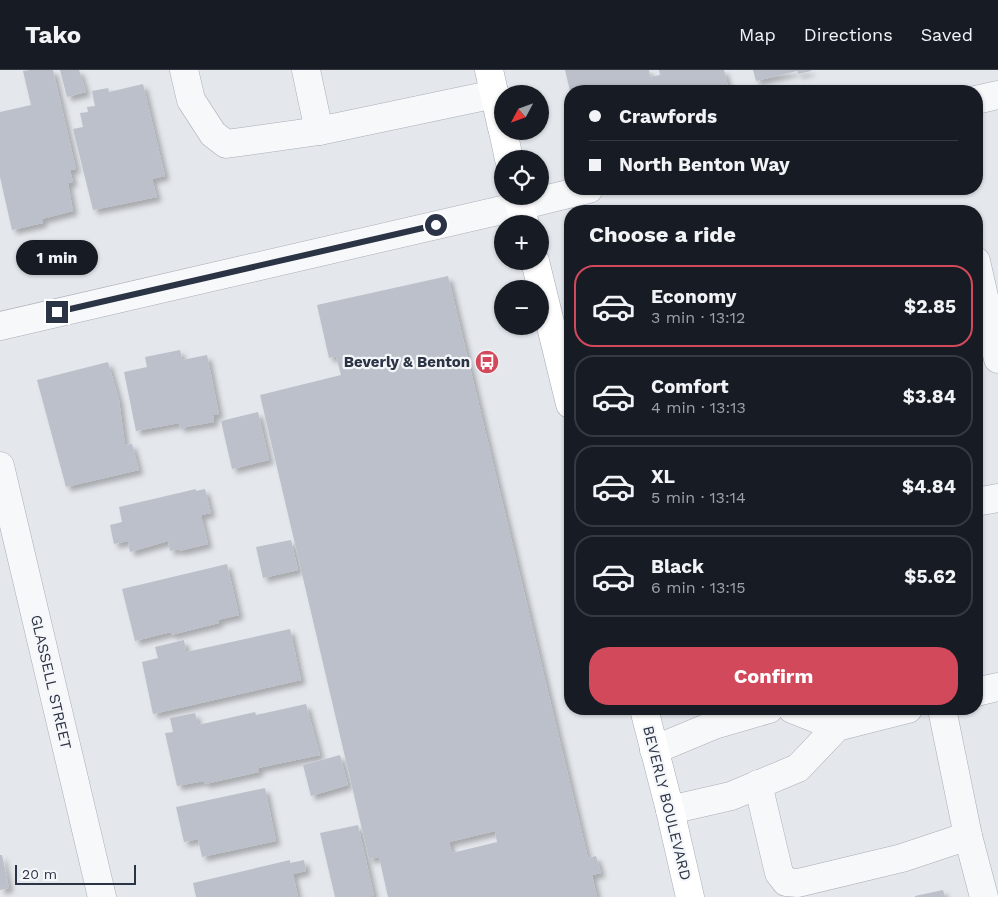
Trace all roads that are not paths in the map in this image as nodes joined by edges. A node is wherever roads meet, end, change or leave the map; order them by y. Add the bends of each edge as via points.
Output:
1 (184, 70) edge
2 (306, 70) edge
3 (492, 82) edge
4 (998, 95) edge
5 (983, 98) edge
6 (319, 131) junction
7 (568, 195) edge
8 (520, 209) edge
9 (537, 270) edge
10 (983, 292) edge
11 (0, 326) edge
12 (998, 359) edge
13 (564, 379) edge
14 (0, 466) edge
15 (998, 498) edge
16 (983, 501) edge
17 (998, 687) edge
18 (983, 690) edge
19 (645, 715) edge
20 (748, 715) edge
21 (807, 715) edge
22 (884, 715) edge
23 (943, 715) edge
24 (837, 727) junction
25 (654, 750) junction
26 (758, 784) junction
27 (670, 810) junction
28 (968, 836) junction
29 (102, 897) edge
30 (690, 897) edge
31 (984, 897) edge

1 - 6 street via 191,100 213,134 226,144
2 - 6 street
3 - 6 street
4 - 5 street
7 - 8 street
8 - 11 street
9 - 13 main road
10 - 12 street
14 - 29 street, GLASSELL STREET
15 - 16 street
17 - 18 street
19 - 25 main road, BEVERLY BOULEVARD
20 - 25 street
21 - 24 street
22 - 24 street
23 - 28 street
24 - 26 street via 798,768
25 - 27 main road, BEVERLY BOULEVARD
26 - 27 street via 731,796
26 - 28 street via 779,873 786,882 798,883 902,858
27 - 30 main road, BEVERLY BOULEVARD
28 - 31 street

